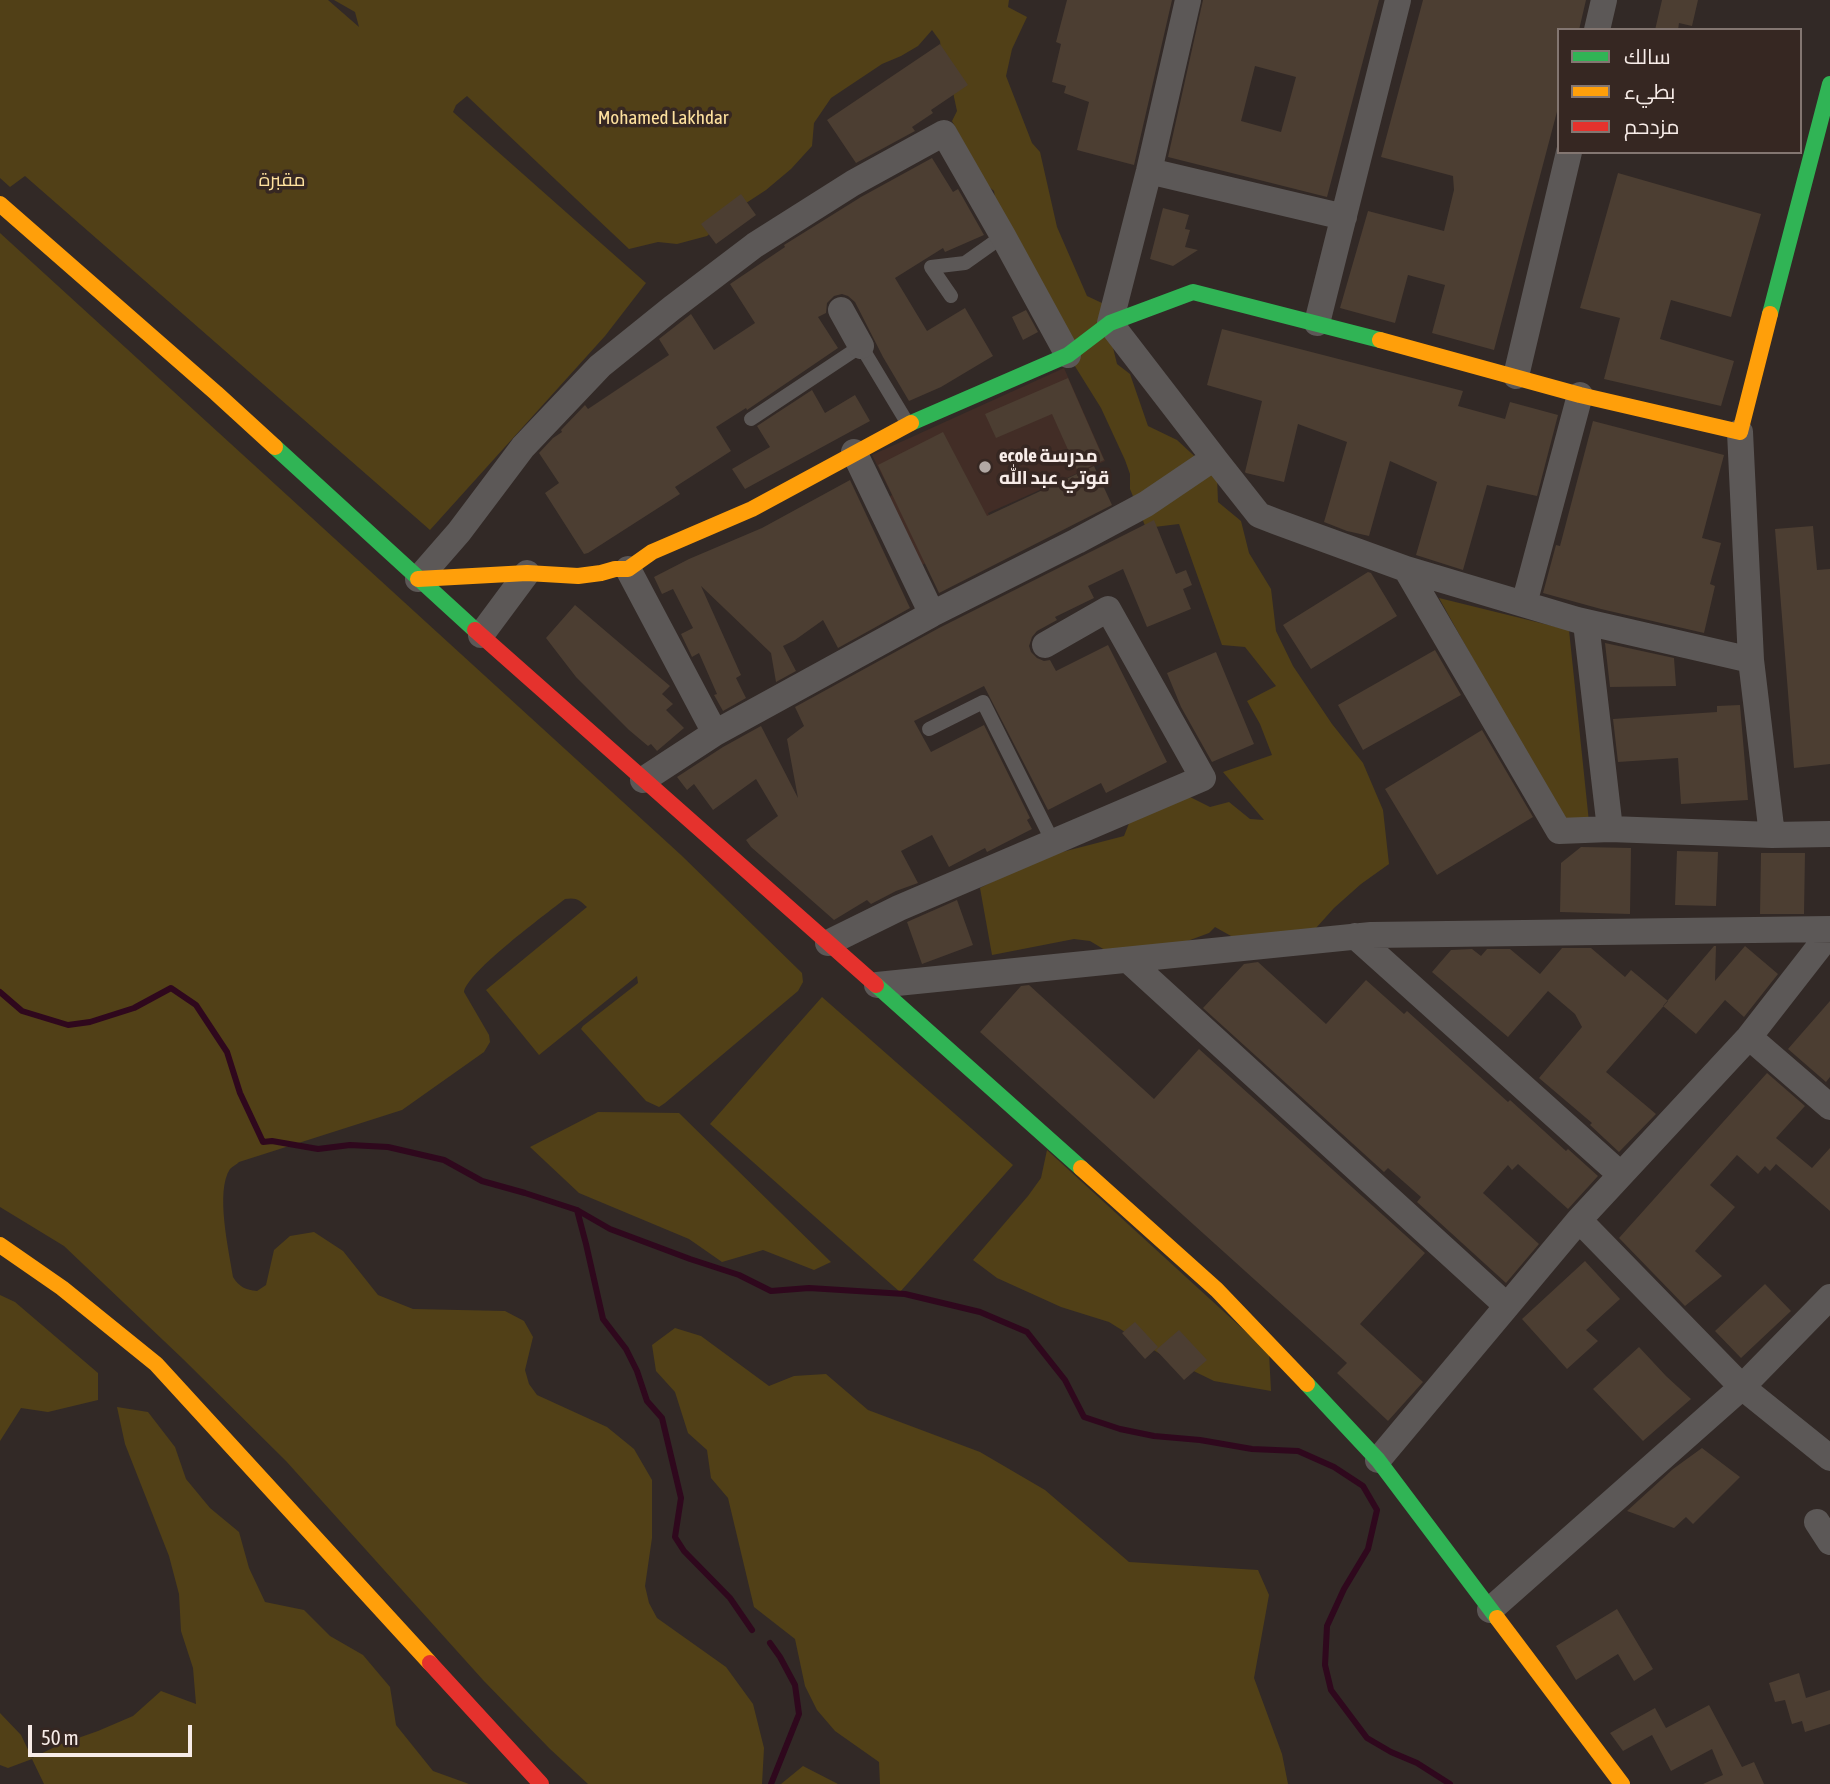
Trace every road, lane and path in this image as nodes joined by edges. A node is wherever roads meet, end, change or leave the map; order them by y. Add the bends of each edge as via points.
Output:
1 (1188, 0) edge
2 (1398, 0) edge
3 (1604, 0) edge
4 (1597, 28) edge
5 (1830, 84) edge
6 (1569, 154) edge
7 (1149, 171) junction
8 (0, 204) edge
9 (1344, 217) junction
10 (1003, 236) junction
11 (951, 296) dead end
12 (841, 310) dead end
13 (1110, 323) junction
14 (1317, 323) junction
15 (861, 346) junction
16 (1068, 355) junction
17 (1516, 376) junction
18 (1580, 395) junction
19 (751, 419) dead end
20 (908, 424) junction
21 (1740, 432) junction
22 (854, 452) junction
23 (1214, 458) junction
24 (628, 569) junction
25 (1406, 569) junction
26 (527, 573) junction
27 (418, 579) junction
28 (1524, 604) junction
29 (932, 614) junction
30 (1577, 620) junction
31 (481, 635) junction
32 (1045, 645) dead end
33 (1751, 660) junction
34 (929, 729) dead end
35 (715, 733) junction
36 (643, 780) junction
37 (1611, 829) junction
38 (1830, 834) edge
39 (1772, 835) junction
40 (1053, 842) junction
41 (1830, 931) edge
42 (1355, 936) junction
43 (828, 943) junction
44 (1128, 960) junction
45 (877, 985) junction
46 (1749, 1037) junction
47 (1830, 1107) edge
48 (1620, 1174) junction
49 (1579, 1220) junction
50 (0, 1245) edge
51 (1830, 1297) edge
52 (1507, 1306) junction
53 (1742, 1387) junction
54 (1830, 1458) edge
55 (1378, 1460) junction
56 (1490, 1611) junction
57 (541, 1784) edge
58 (1622, 1784) edge

1 - 7 street
2 - 9 street
3 - 4 street
5 - 21 main road
6 - 17 street
7 - 9 street
7 - 13 street
8 - 27 main road via 216,393
9 - 14 street
10 - 11 lane via 965,263 931,267
10 - 16 street
10 - 27 street via 944,134 853,183 755,245 600,366 523,447
12 - 15 street
13 - 14 main road via 1193,292
13 - 16 main road
13 - 23 street
14 - 17 main road
15 - 19 lane
15 - 20 lane
16 - 20 main road
17 - 18 main road
18 - 21 main road
18 - 28 street
20 - 22 main road
21 - 33 street
22 - 24 main road via 752,509 652,552
22 - 29 street
23 - 25 street via 1259,515
23 - 29 street via 1146,504
24 - 26 main road via 578,576
24 - 35 street
25 - 28 street
25 - 37 street via 1559,831
26 - 27 main road
26 - 31 street
27 - 31 main road
28 - 30 street
29 - 35 street
30 - 33 street
30 - 37 street via 1586,623
31 - 36 main road
32 - 40 street via 1108,609 1203,778
33 - 39 street
34 - 40 lane via 983,702
35 - 36 street
36 - 43 main road
37 - 39 street
38 - 39 street
40 - 43 street
41 - 42 street
41 - 46 street
42 - 44 street
42 - 48 street
43 - 45 main road
44 - 45 street
44 - 52 street
45 - 55 main road via 1217,1290
46 - 47 street
46 - 48 street
48 - 49 street
49 - 52 street
49 - 53 street
50 - 57 main road via 156,1364
51 - 53 street
52 - 55 street
53 - 54 street
53 - 56 street
55 - 56 main road
56 - 58 main road

